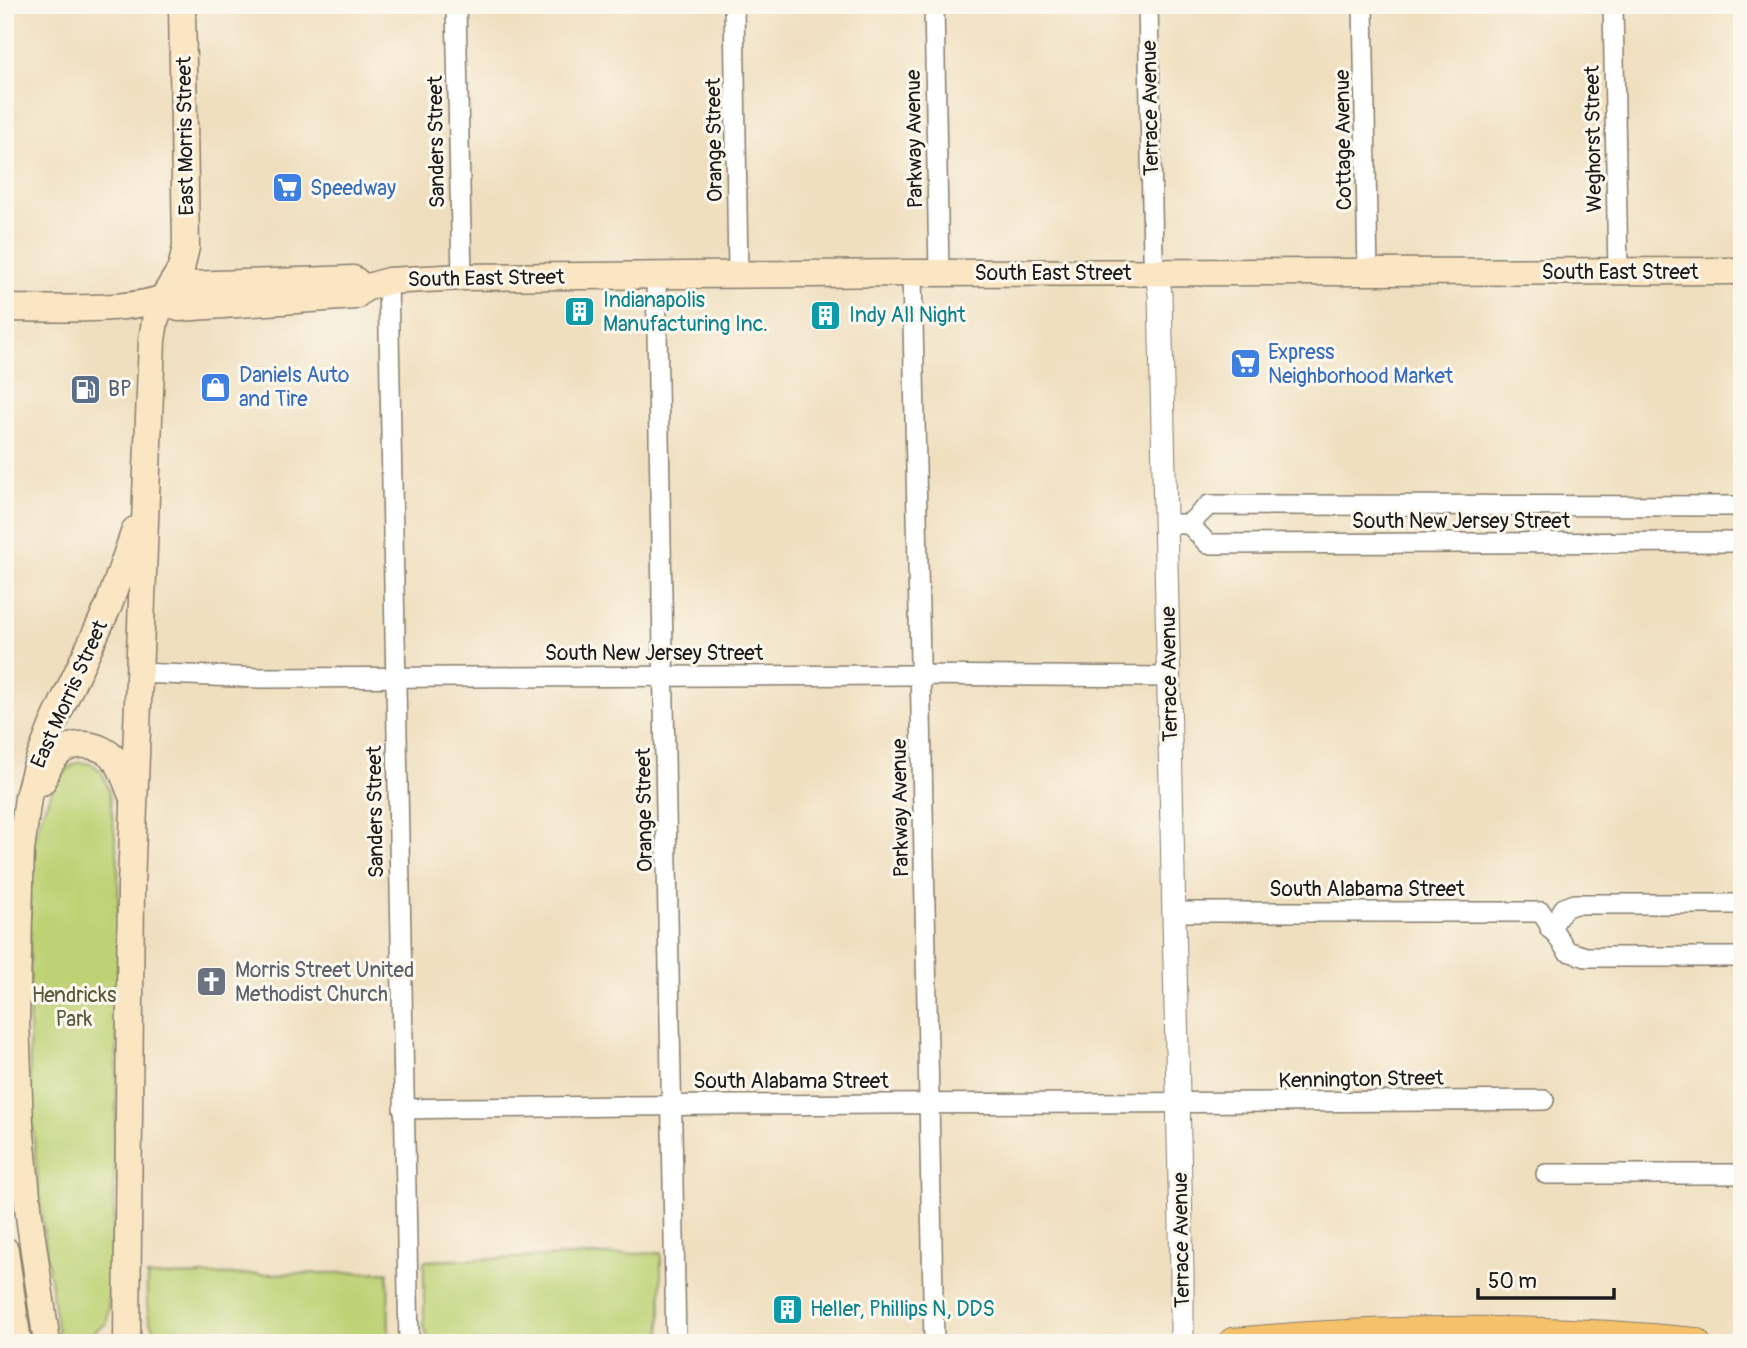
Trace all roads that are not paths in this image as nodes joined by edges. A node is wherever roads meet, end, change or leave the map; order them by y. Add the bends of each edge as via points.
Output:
1 (182, 5) edge
2 (456, 5) edge
3 (734, 5) edge
4 (934, 5) edge
5 (1148, 5) edge
6 (1363, 5) edge
7 (1613, 5) edge
8 (1742, 271) edge
9 (1618, 272) junction
10 (912, 273) junction
11 (939, 273) junction
12 (1157, 273) junction
13 (1368, 273) junction
14 (738, 275) junction
15 (656, 276) junction
16 (462, 277) junction
17 (376, 284) junction
18 (163, 298) junction
19 (5, 308) edge
20 (147, 469) junction
21 (1742, 506) edge
22 (1165, 524) junction
23 (1189, 524) junction
24 (1742, 542) edge
25 (139, 673) junction
26 (920, 675) junction
27 (664, 676) junction
28 (395, 677) junction
29 (1169, 677) junction
30 (135, 804) junction
31 (21, 850) junction
32 (1742, 904) edge
33 (1174, 912) junction
34 (1550, 929) junction
35 (1742, 957) edge
36 (1544, 1100) dead end
37 (929, 1103) junction
38 (672, 1104) junction
39 (1179, 1104) junction
40 (403, 1109) junction
41 (1546, 1174) dead end
42 (1742, 1174) edge
43 (5, 1250) edge
44 (18, 1343) edge
45 (47, 1343) edge
46 (127, 1343) edge
47 (409, 1343) edge
48 (676, 1343) edge
49 (934, 1343) edge
50 (1182, 1343) edge
51 (1233, 1343) edge
52 (1695, 1343) edge

1 - 18 main road, East Morris Street via 187,237 181,269
2 - 16 street, Sanders Street
3 - 14 street, Orange Street
4 - 11 street, Parkway Avenue
5 - 12 street, Terrace Avenue
6 - 13 street, Cottage Avenue
7 - 9 street, Weghorst Street
8 - 9 main road, South East Street
9 - 13 main road, South East Street
10 - 11 main road, South East Street
10 - 14 main road, South East Street
10 - 26 street, Parkway Avenue
11 - 12 main road, South East Street
12 - 13 main road, South East Street
12 - 22 street, Terrace Avenue
14 - 15 main road, South East Street
15 - 16 main road, South East Street
15 - 27 street, Orange Street
16 - 17 main road, South East Street
17 - 18 main road, South East Street via 355,296 217,306 178,307
17 - 28 street, Sanders Street
18 - 19 main road, South East Street via 58,309
18 - 20 main road, East Morris Street via 153,331
20 - 25 main road, East Morris Street
20 - 31 main road, East Morris Street via 120,578 35,770
21 - 23 street, South New Jersey Street via 1209,505
22 - 23 street
22 - 29 street, Terrace Avenue
23 - 24 street, South New Jersey Street via 1208,544
25 - 28 street, South New Jersey Street
25 - 30 main road, East Morris Street
26 - 27 street, South New Jersey Street
26 - 29 street, South New Jersey Street
26 - 37 street, Parkway Avenue
27 - 28 street, South New Jersey Street
27 - 38 street, Orange Street
28 - 40 street, Sanders Street
29 - 33 street, Terrace Avenue
30 - 31 main road via 118,763 108,753 90,745 73,746 54,757 39,787
30 - 46 main road, East Morris Street
31 - 45 main road, East Morris Street via 16,1020 20,1124
32 - 34 street via 1575,904 1563,908
33 - 34 street, South Alabama Street via 1541,912
33 - 39 street, Terrace Avenue
34 - 35 street, South Alabama Street via 1567,951 1586,957
36 - 39 street, Kennington Street
37 - 38 street, South Alabama Street
37 - 39 street, South Alabama Street
37 - 49 street, Parkway Avenue
38 - 40 street, South Alabama Street
38 - 48 street, Orange Street
39 - 50 street, Terrace Avenue
40 - 47 street, Sanders Street
41 - 42 street
43 - 44 main road
51 - 52 main road via 1479,1331

